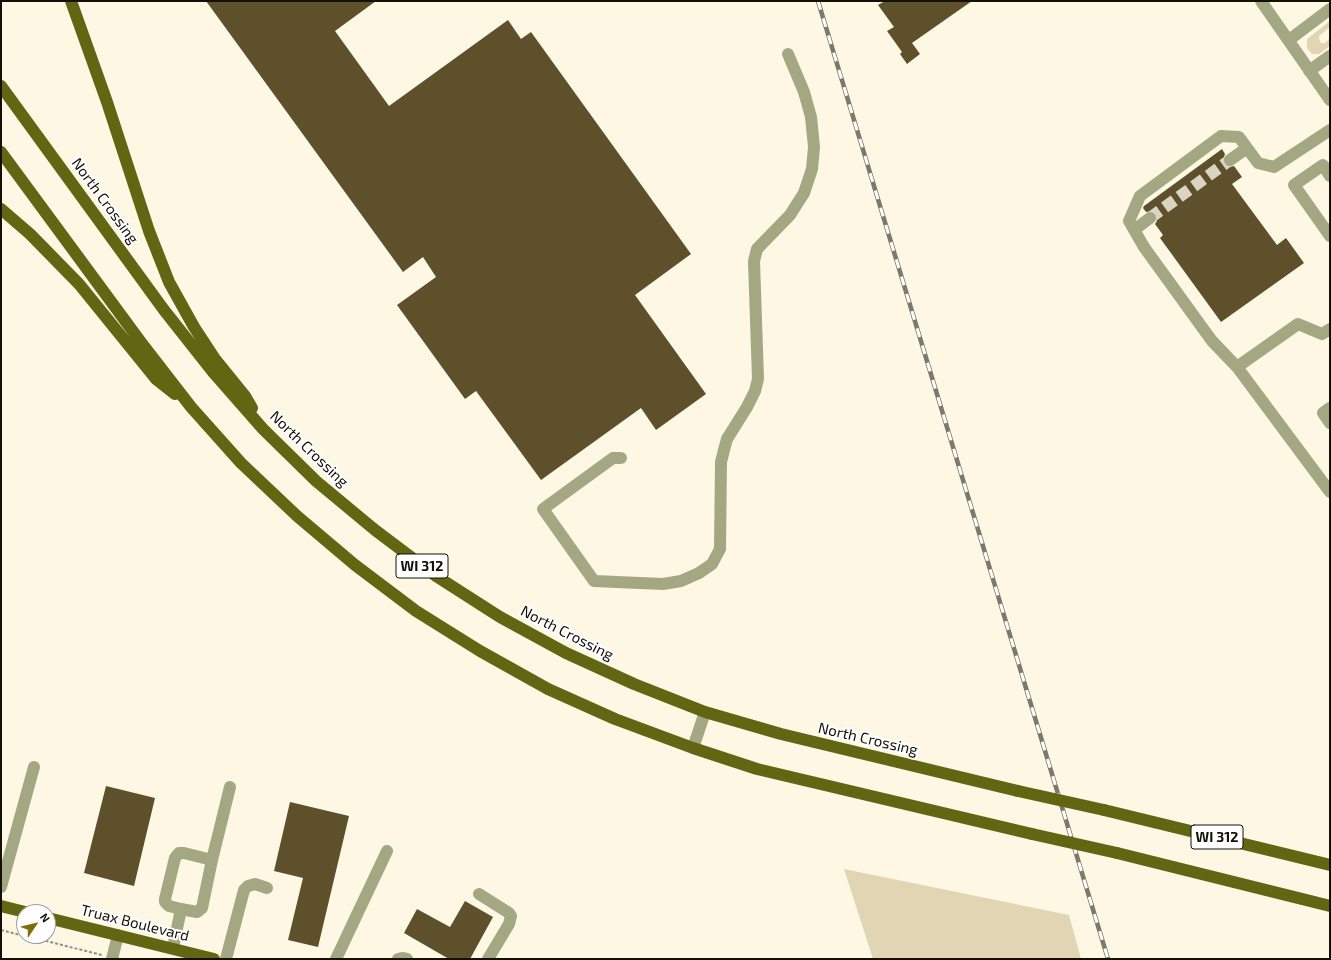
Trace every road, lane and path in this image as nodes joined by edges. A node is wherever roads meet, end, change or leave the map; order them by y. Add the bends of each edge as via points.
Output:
1 (70, 1) edge
2 (1261, 1) edge
3 (1330, 10) edge
4 (1289, 40) junction
5 (788, 54) dead end
6 (1330, 56) edge
7 (1310, 71) junction
8 (1, 86) edge
9 (1330, 100) edge
10 (1330, 130) edge
11 (1247, 148) junction
12 (1, 152) edge
13 (1230, 160) tunnel mouth
14 (1330, 176) edge
15 (1, 209) edge
16 (1150, 218) tunnel mouth
17 (1134, 230) junction
18 (1330, 236) edge
19 (1330, 329) edge
20 (1238, 367) junction
21 (191, 407) junction
22 (1330, 408) edge
23 (1330, 423) edge
24 (263, 428) junction
25 (621, 458) dead end
26 (1330, 492) edge
27 (705, 712) junction
28 (693, 748) junction
29 (34, 767) dead end
30 (230, 787) dead end
31 (387, 851) dead end
32 (212, 860) junction
33 (1330, 865) edge
34 (1, 887) edge
35 (267, 888) dead end
36 (479, 894) dead end
37 (1, 906) edge
38 (1330, 906) edge
39 (181, 909) junction
40 (16, 910) edge
41 (56, 920) edge
42 (1, 930) edge
43 (16, 934) edge
44 (118, 935) junction
45 (56, 944) edge
46 (173, 948) junction
47 (112, 958) edge
48 (214, 959) edge
49 (226, 959) edge
50 (336, 959) edge
51 (398, 959) edge
52 (407, 959) edge
53 (488, 959) edge

1 - 24 main road via 169,282 194,327 215,359 245,396
2 - 4 street
3 - 4 street
4 - 7 street
5 - 25 street via 811,117 814,147 812,169 804,193 790,215 757,249 754,261 758,379 748,407 727,439 721,462 720,549 712,564 681,581 663,584 594,581 543,509 613,458
6 - 7 street
7 - 9 street
8 - 24 main road, North Crossing / WI 312 via 164,310 213,372
10 - 11 street via 1274,167 1258,163
11 - 13 street
11 - 17 street via 1239,137 1221,136 1140,196 1129,221
12 - 21 main road
14 - 18 street via 1323,166 1294,185
15 - 21 main road via 30,234 79,284 156,379
16 - 17 street
17 - 20 street via 1212,341
19 - 20 street via 1322,334 1298,324
20 - 26 street
21 - 28 main road via 242,463 297,516 355,566 416,611 480,651 548,688 615,719
22 - 23 street via 1323,413
24 - 27 main road, North Crossing / WI 312 via 316,481 436,576 494,613 566,653
27 - 28 street
27 - 33 main road, North Crossing / WI 312, bridge via 780,734
28 - 38 main road, WI 312, bridge via 765,771 1117,853
29 - 34 street
30 - 32 street
31 - 50 street
32 - 39 street via 202,908 197,912
32 - 39 street via 184,853 177,855 165,902 169,906
35 - 49 street via 255,884 244,890
36 - 53 street via 510,916 509,924
37 - 40 main road
39 - 46 street
41 - 44 main road, Truax Boulevard
42 - 43 path
44 - 46 main road, Truax Boulevard
44 - 47 street
45 - 47 path
46 - 48 main road, Truax Boulevard
51 - 52 street

